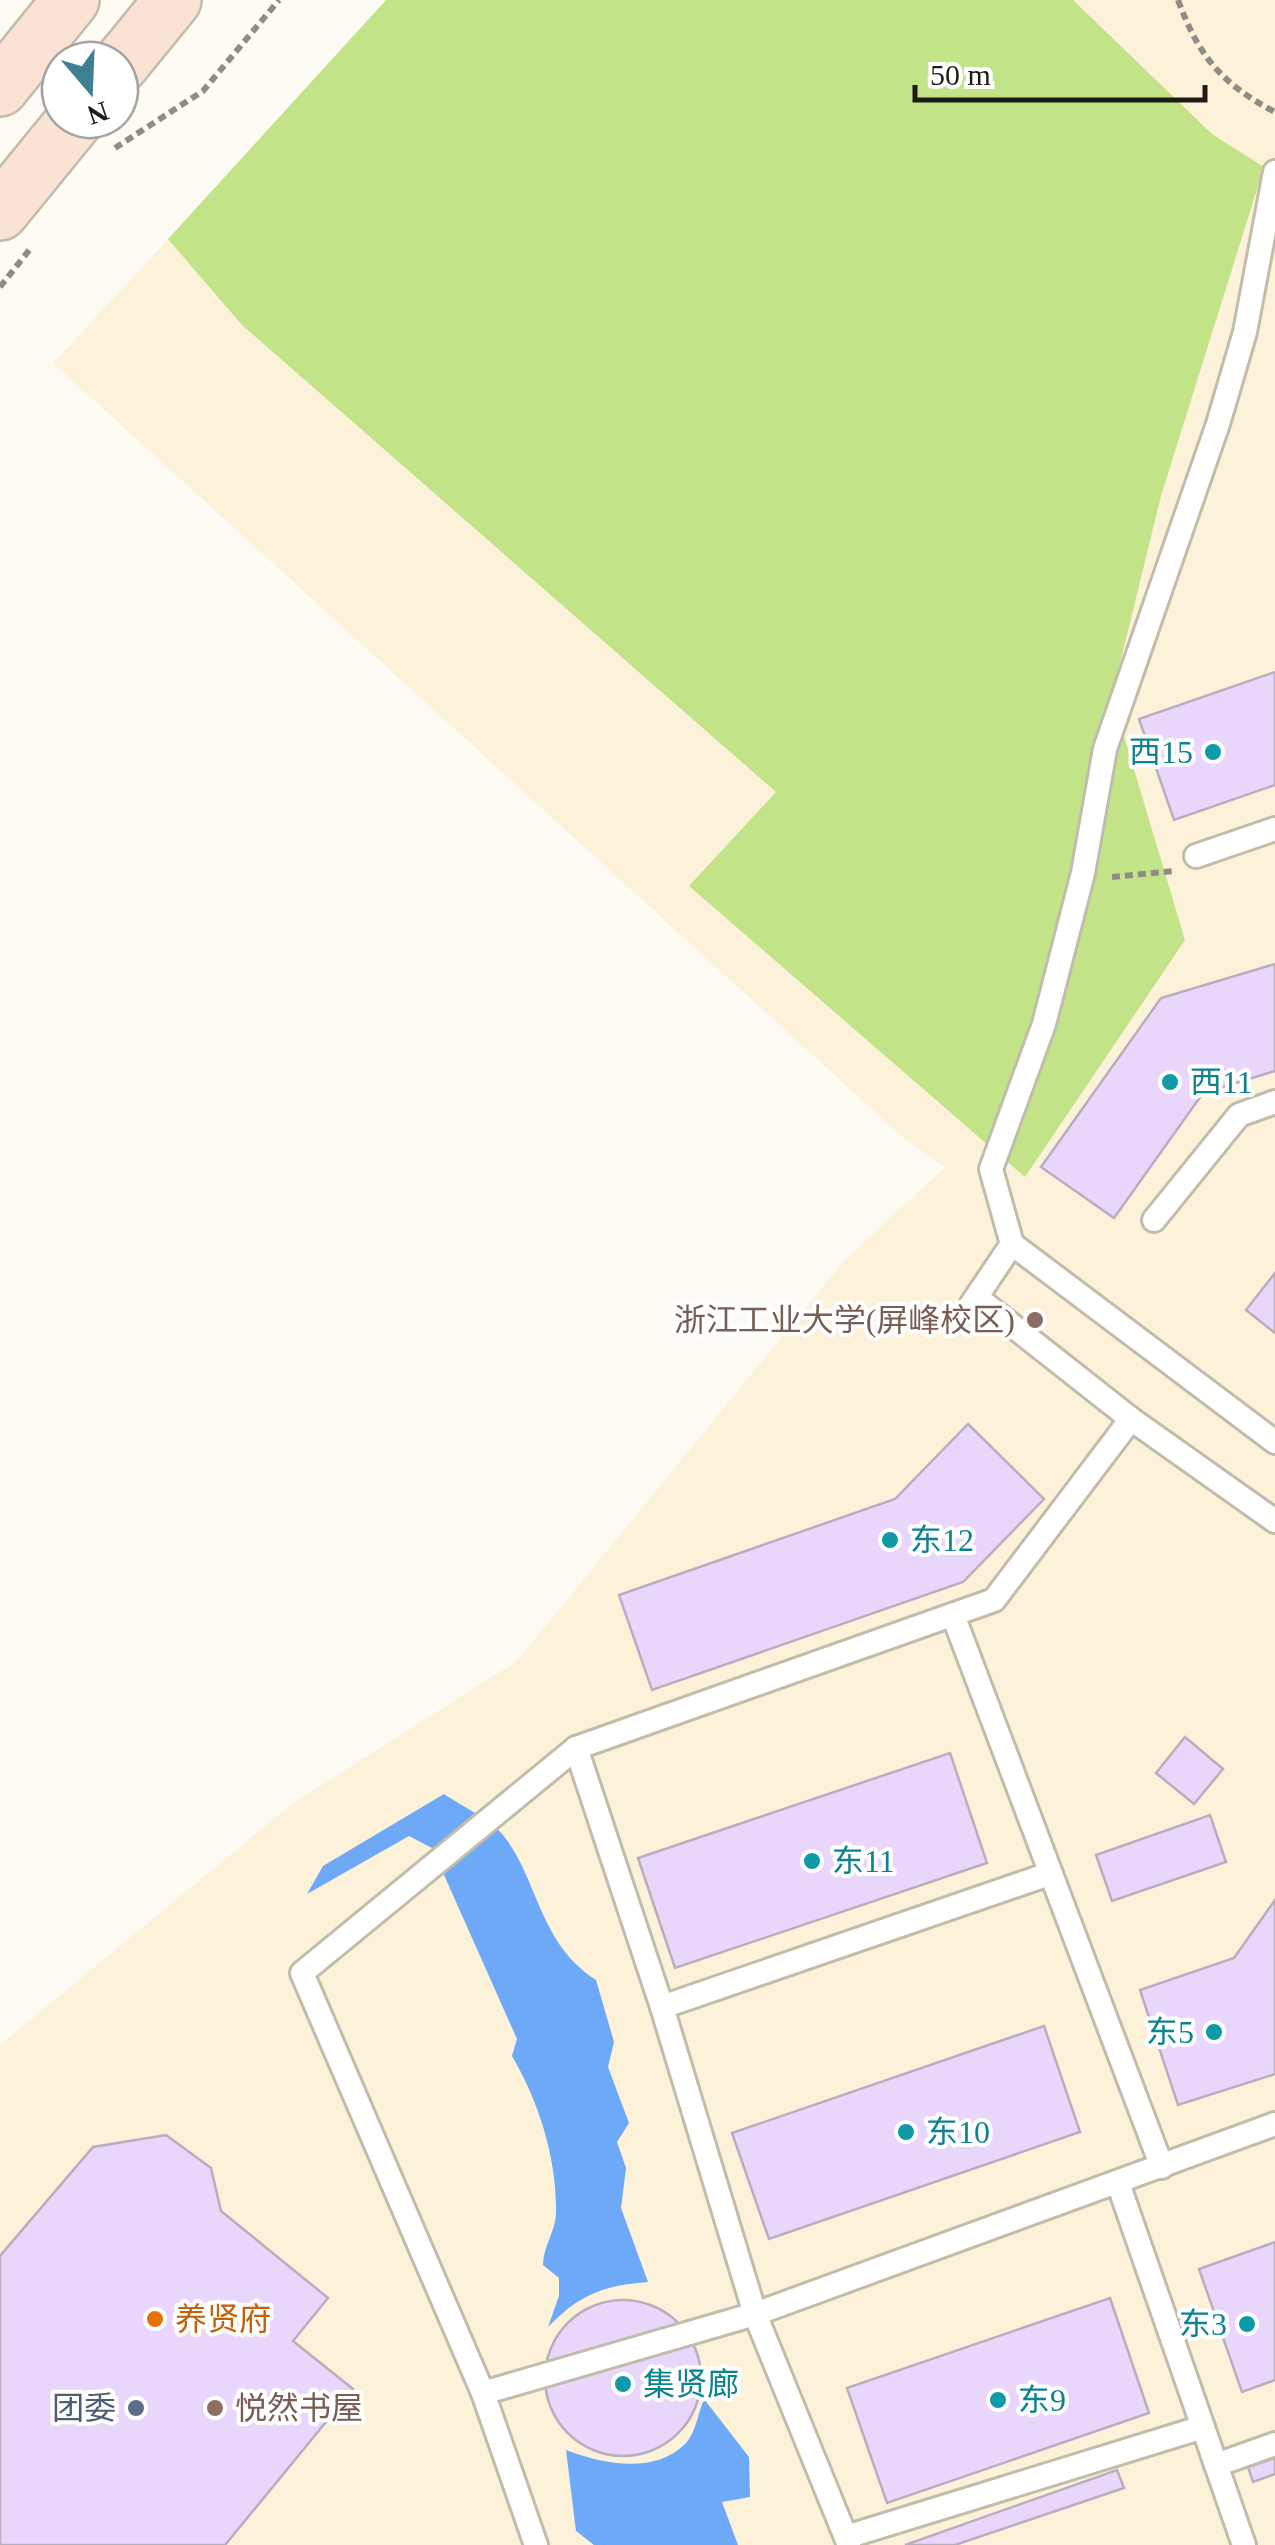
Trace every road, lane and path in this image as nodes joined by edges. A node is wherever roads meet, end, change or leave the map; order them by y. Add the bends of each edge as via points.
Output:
1 (71, 0) edge
2 (173, 0) edge
3 (279, 0) edge
4 (1178, 0) edge
5 (140, 40) edge
6 (0, 88) edge
7 (1275, 112) edge
8 (140, 116) edge
9 (88, 140) edge
10 (1275, 172) edge
11 (18, 227) edge
12 (0, 287) edge
13 (1275, 828) edge
14 (1196, 856) joint
15 (1083, 873) junction
16 (1275, 1102) edge
17 (1154, 1220) dead end
18 (1012, 1244) junction
19 (1131, 1419) junction
20 (1275, 1442) edge
21 (1275, 1521) edge
22 (952, 1615) junction
23 (576, 1748) junction
24 (1049, 1874) junction
25 (662, 2007) junction
26 (1275, 2124) edge
27 (1162, 2168) junction
28 (1118, 2183) junction
29 (756, 2314) junction
30 (484, 2393) junction
31 (1203, 2427) junction
32 (1275, 2444) edge
33 (1216, 2466) junction
34 (847, 2541) edge
35 (536, 2545) edge
36 (1244, 2545) edge

1 - 6 main road
2 - 5 main road
3 - 8 path via 204,90
4 - 7 path via 1193,41 1234,90
9 - 11 main road
10 - 15 lane via 1245,332 1105,749
11 - 12 path
13 - 14 lane
14 - 15 path via 1175,871 1111,878
15 - 18 lane via 1044,1024 991,1170
16 - 17 lane via 1239,1115
18 - 19 lane via 971,1306 984,1304
18 - 20 lane
19 - 21 lane
19 - 22 lane via 994,1600
22 - 23 lane
22 - 24 lane
23 - 25 lane
23 - 30 lane via 302,1973
24 - 25 lane
24 - 27 lane
25 - 29 lane
26 - 27 lane
27 - 28 lane
28 - 29 lane
28 - 31 lane
29 - 30 lane
29 - 34 lane
30 - 35 lane
31 - 33 lane
31 - 34 lane
32 - 33 lane
33 - 36 lane

